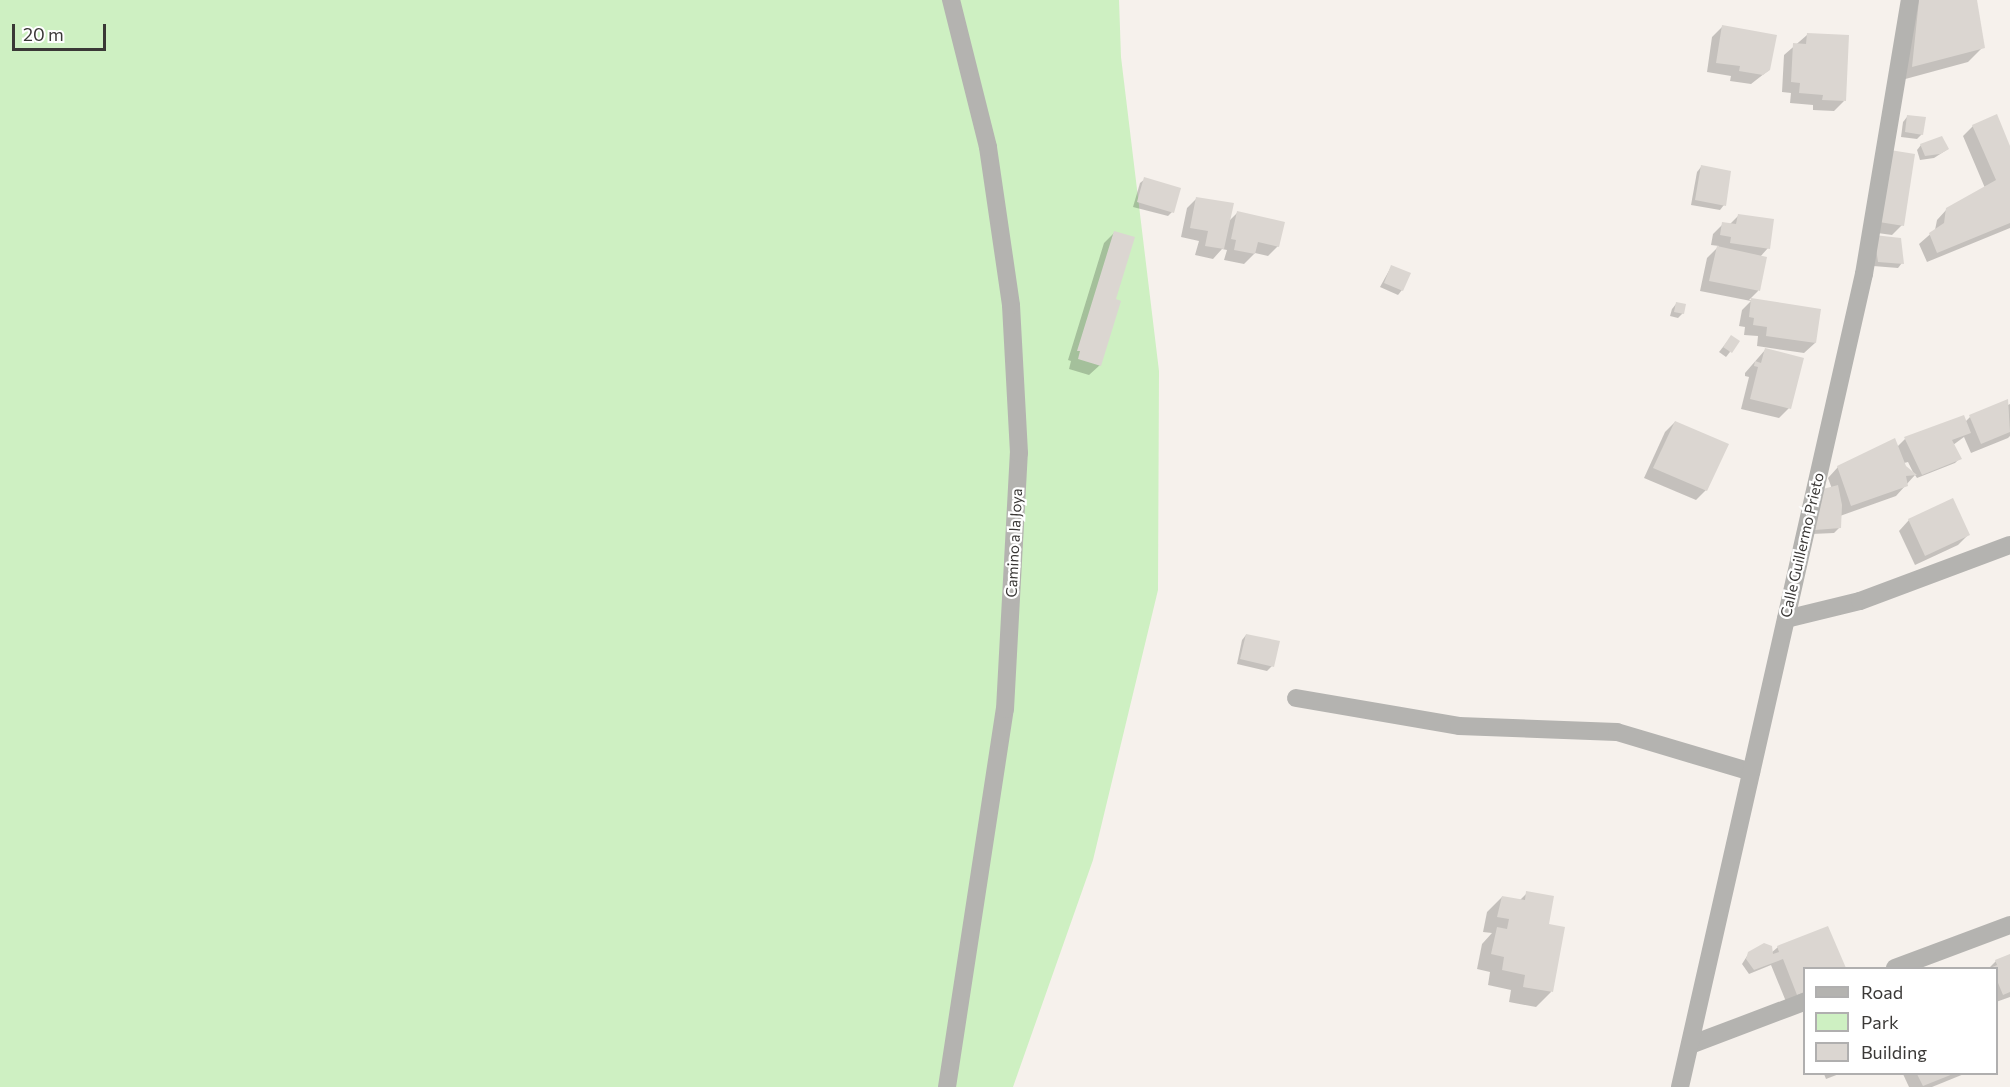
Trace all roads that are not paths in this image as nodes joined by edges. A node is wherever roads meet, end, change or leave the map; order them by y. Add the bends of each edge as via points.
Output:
1 (951, 0) edge
2 (1910, 0) edge
3 (2010, 545) edge
4 (1786, 619) junction
5 (1296, 698) dead end
6 (1751, 772) junction
7 (2010, 926) edge
8 (1900, 967) edge
9 (1803, 1002) edge
10 (1690, 1045) junction
11 (947, 1087) edge
12 (1680, 1087) edge

1 - 11 street, Camino a la Joya via 988,147 1011,305 1019,453 1005,709
2 - 4 street, Calle Guillermo Prieto via 1864,274
3 - 4 street via 1860,601
4 - 6 street, Calle Guillermo Prieto
5 - 6 street via 1459,726 1617,732
6 - 10 street, Calle Guillermo Prieto
7 - 8 street
9 - 10 street
10 - 12 street, Calle Guillermo Prieto

